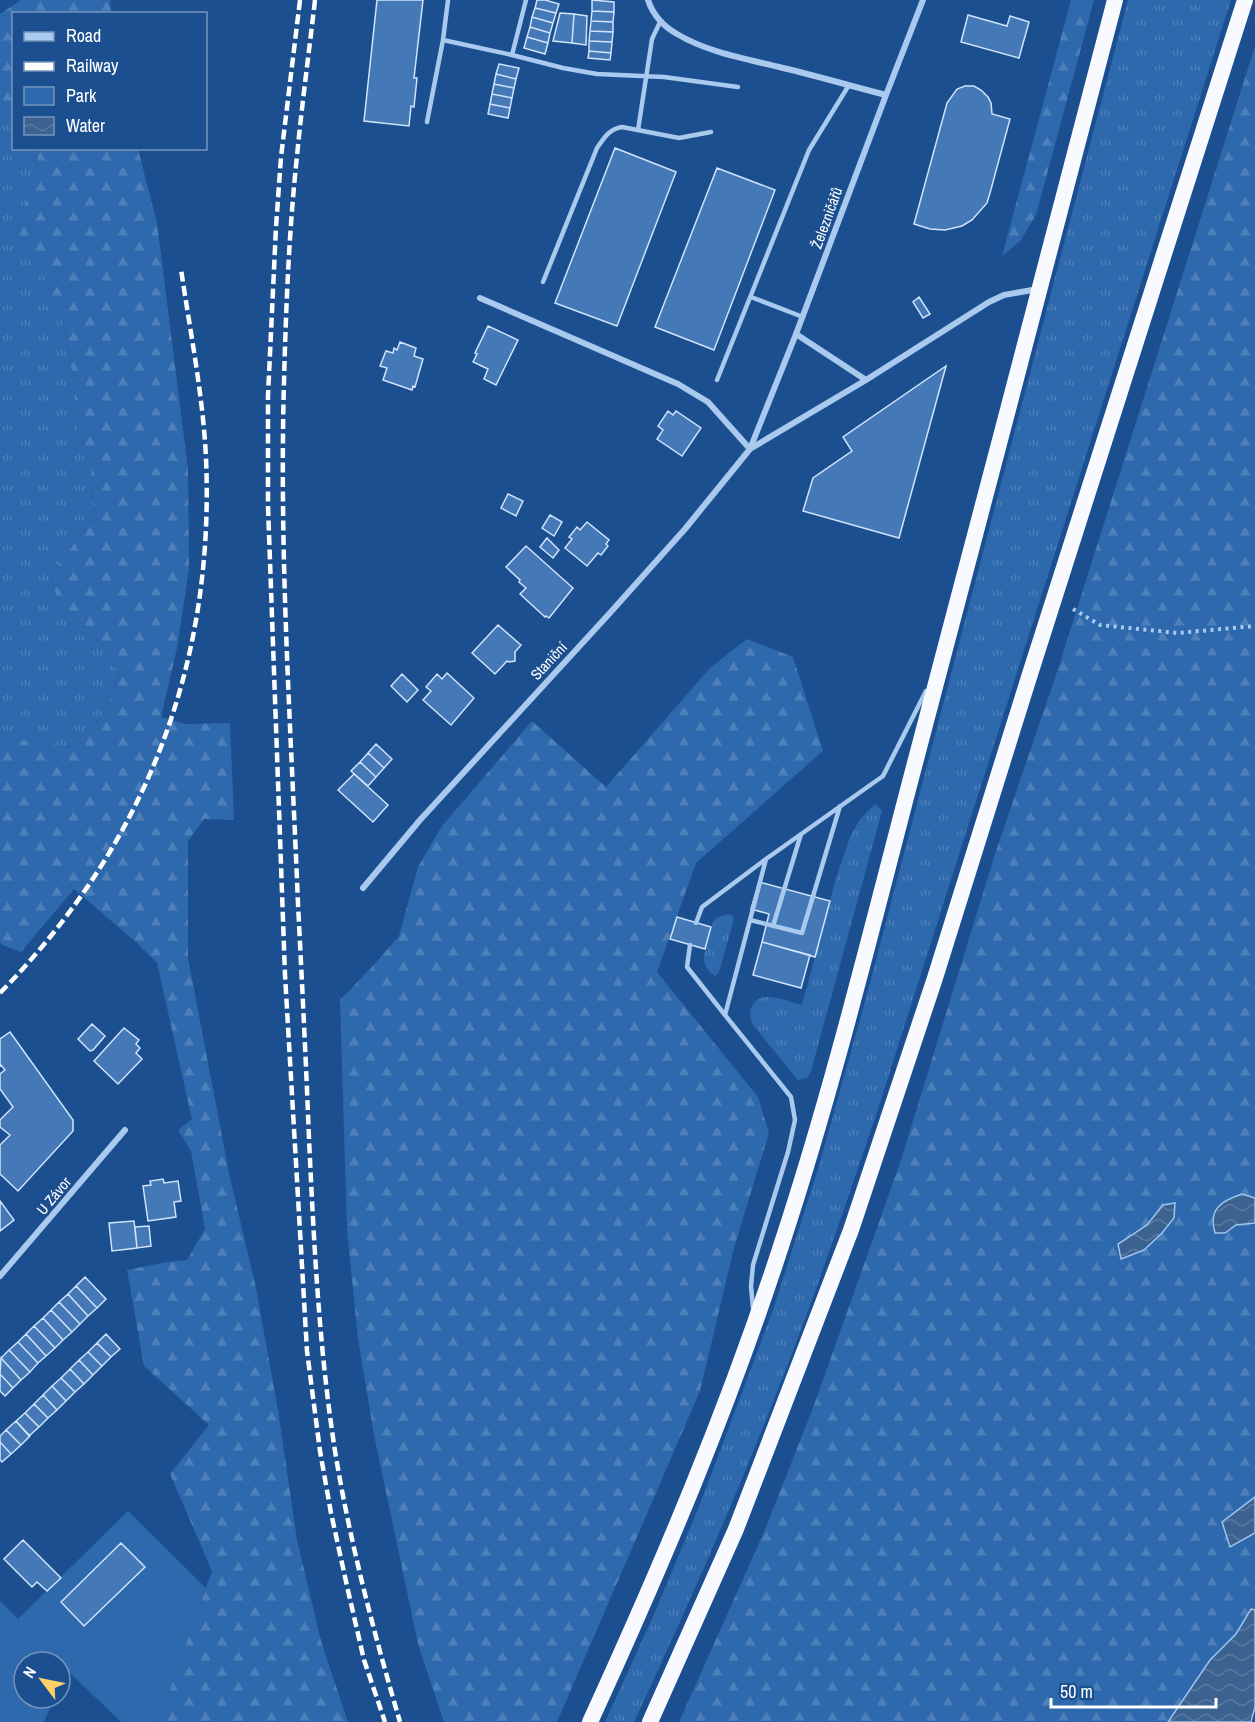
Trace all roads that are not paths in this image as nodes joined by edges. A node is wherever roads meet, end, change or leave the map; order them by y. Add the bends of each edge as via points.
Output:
1 (448, 0) edge
2 (526, 0) edge
3 (648, 0) edge
4 (923, 0) edge
5 (1115, 0) edge
6 (1245, 0) edge
7 (660, 22) junction
8 (443, 40) junction
9 (512, 55) junction
10 (646, 77) junction
11 (849, 85) junction
12 (738, 87) dead end
13 (886, 95) junction
14 (427, 122) dead end
15 (638, 130) junction
16 (711, 132) dead end
17 (543, 282) dead end
18 (1039, 289) junction
19 (751, 297) junction
20 (480, 298) dead end
21 (802, 317) junction
22 (796, 334) junction
23 (717, 380) dead end
24 (866, 380) junction
25 (750, 449) junction
26 (943, 659) junction
27 (840, 806) junction
28 (801, 834) junction
29 (766, 859) junction
30 (363, 888) dead end
31 (750, 920) junction
32 (696, 923) dead end
33 (773, 926) junction
34 (690, 945) dead end
35 (725, 1015) junction
36 (125, 1130) dead end
37 (0, 1276) edge
38 (755, 1323) junction
39 (590, 1722) edge
40 (651, 1722) edge

1 - 8 lane
2 - 9 lane
3 - 7 street
4 - 13 street, Železničářů
5 - 18 highway
6 - 40 highway via 939,967 851,1230 736,1529
7 - 10 lane via 652,39
7 - 11 street via 693,43 721,53
8 - 9 lane
8 - 14 lane
9 - 10 lane via 597,74
10 - 12 lane
10 - 15 lane
11 - 13 street
11 - 19 lane via 809,150
13 - 21 street, Železničářů
15 - 16 lane via 679,138
15 - 17 lane via 616,128 601,143
18 - 24 street via 989,302
18 - 26 highway
19 - 21 lane
19 - 23 lane
20 - 25 street via 694,392
21 - 22 street, Železničářů
22 - 24 street
22 - 25 street, Staniční
24 - 25 street, Staniční
25 - 30 street, Staniční via 685,528
26 - 27 lane via 883,776
26 - 38 highway via 828,1089
27 - 28 lane
27 - 33 lane via 802,933
28 - 29 lane
28 - 33 lane
29 - 31 lane
29 - 32 lane via 702,907
31 - 33 lane
31 - 35 lane
34 - 35 lane via 687,967
35 - 38 lane via 791,1097 795,1120 753,1265
36 - 37 street, U Závor
38 - 39 highway via 687,1503

